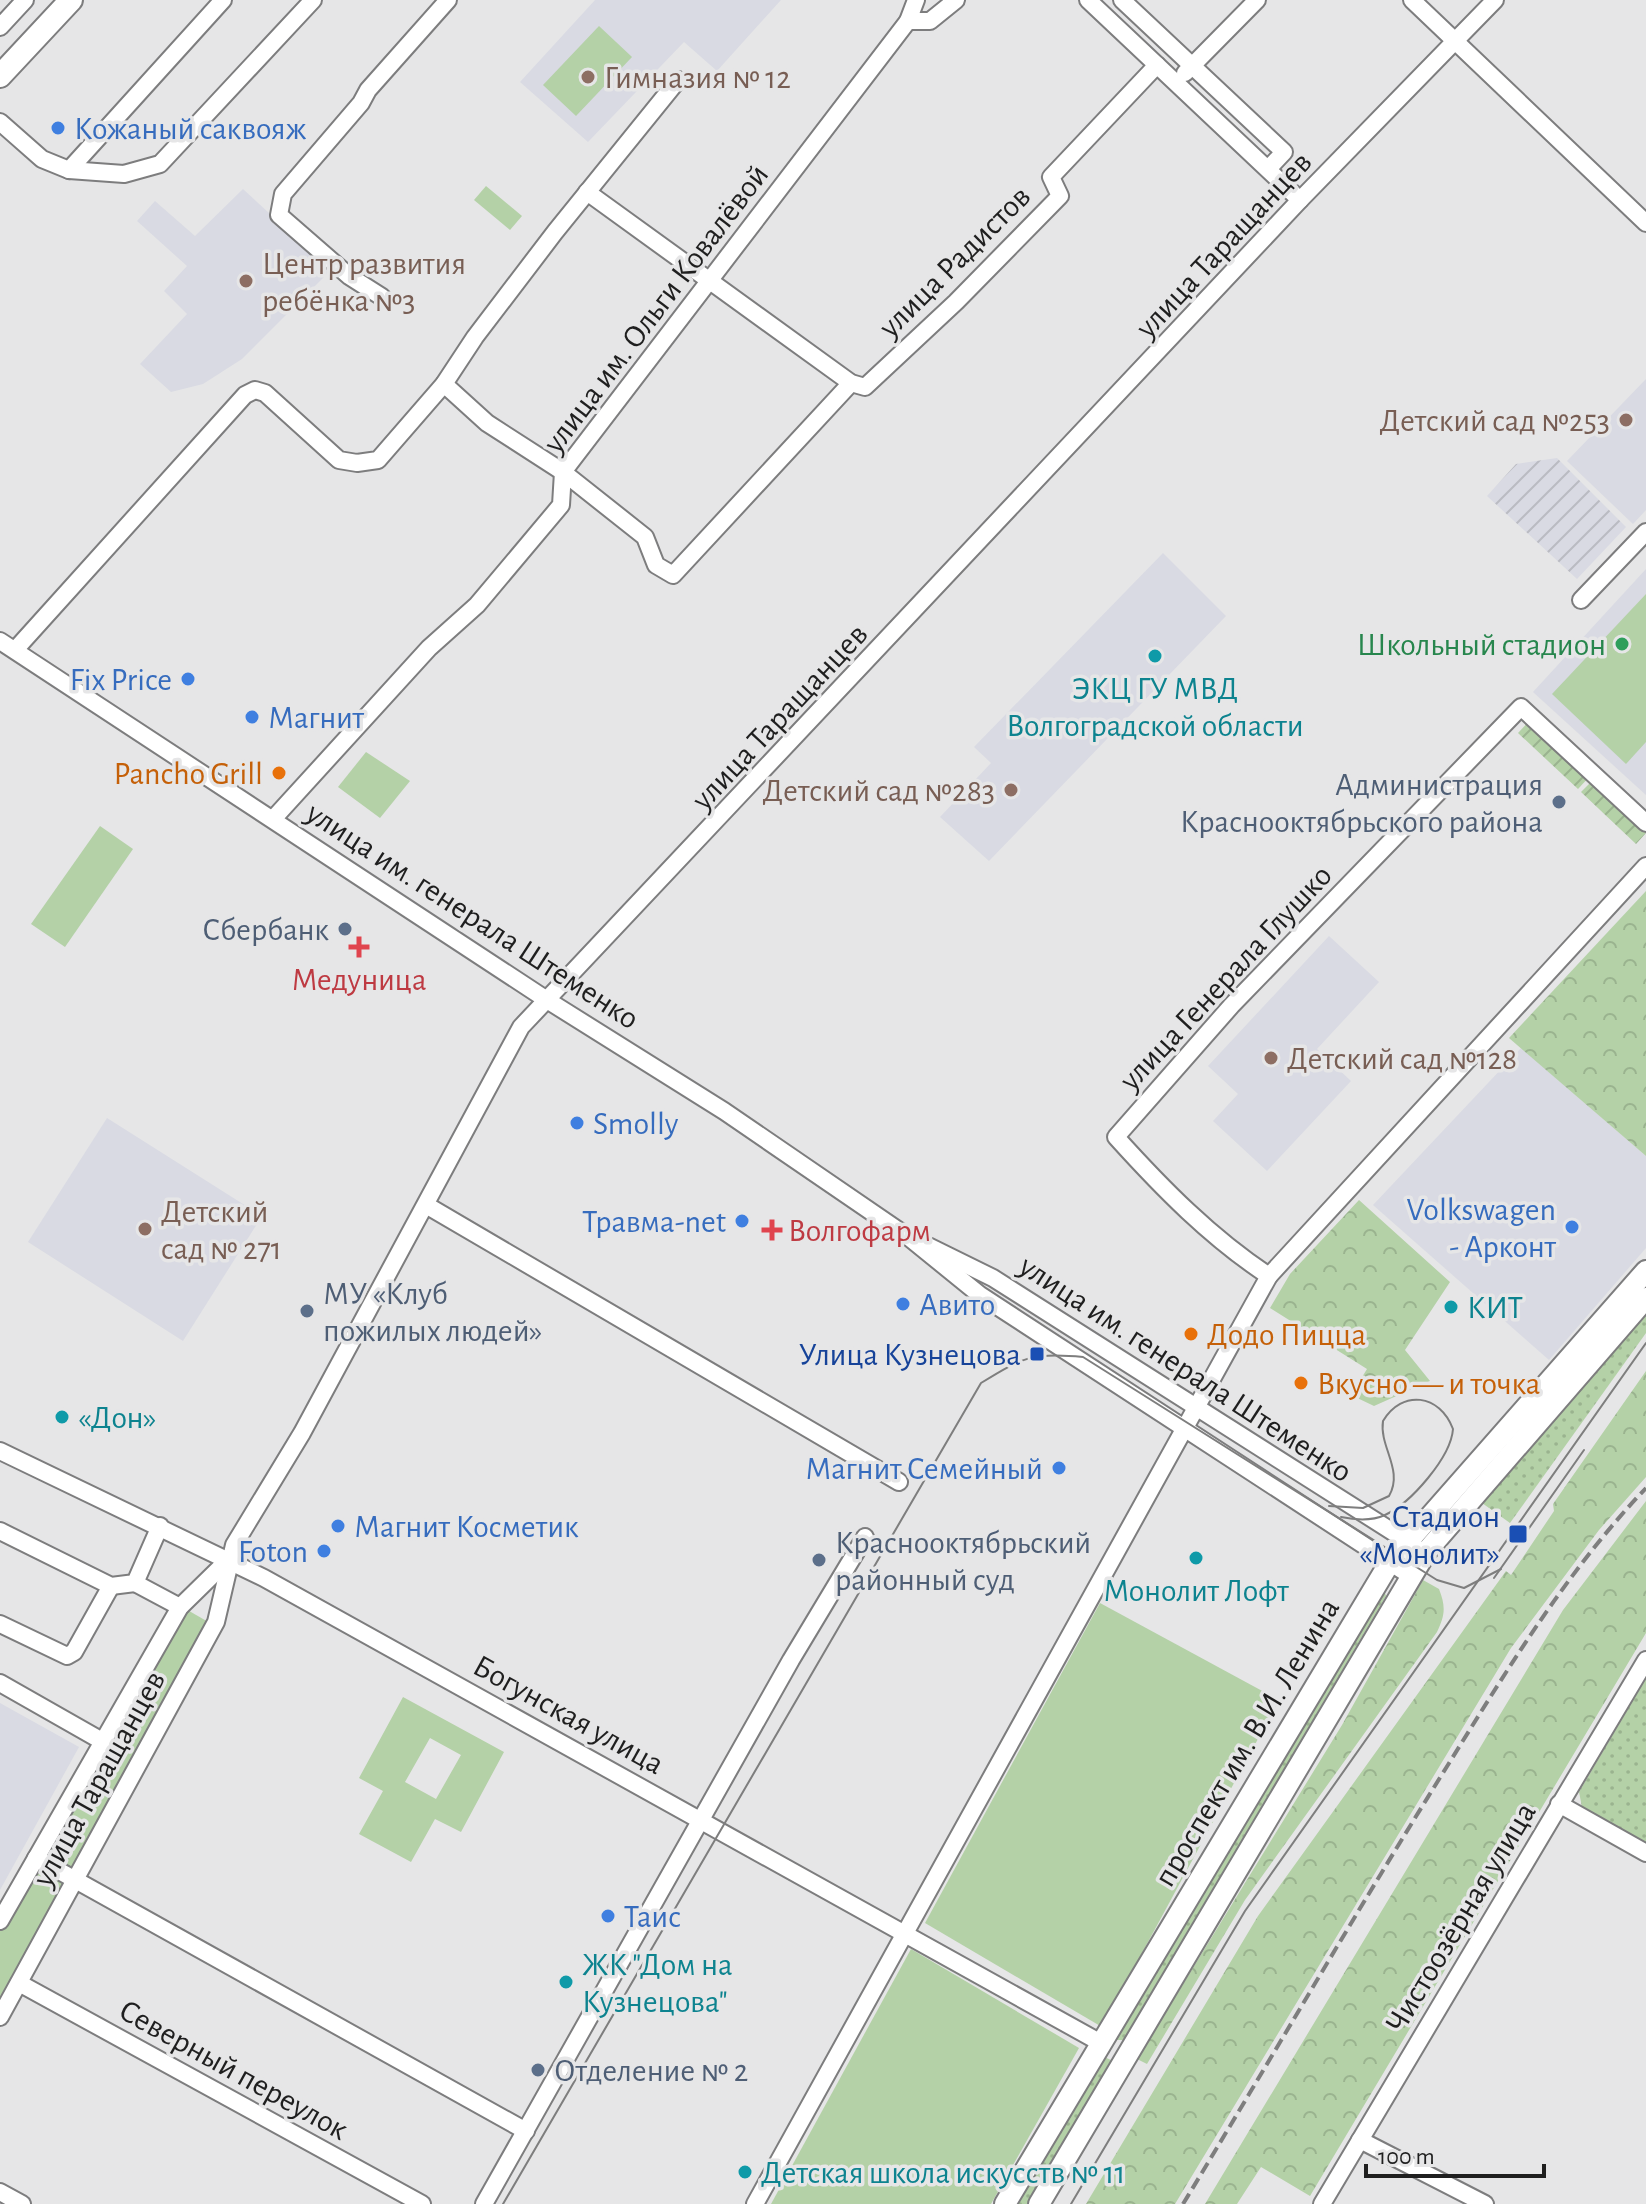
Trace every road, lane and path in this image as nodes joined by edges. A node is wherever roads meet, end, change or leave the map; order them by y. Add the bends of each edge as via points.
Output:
1 (25, 0) edge
2 (56, 0) edge
3 (71, 0) edge
4 (223, 0) edge
5 (313, 0) edge
6 (448, 0) edge
7 (916, 0) edge
8 (956, 0) edge
9 (1088, 0) edge
10 (1122, 0) edge
11 (1257, 0) edge
12 (1412, 0) edge
13 (1495, 0) edge
14 (908, 21) junction
15 (0, 27) edge
16 (1455, 42) junction
17 (0, 61) edge
18 (1157, 65) junction
19 (1191, 67) junction
20 (0, 76) edge
21 (678, 80) dead end
22 (1176, 83) junction
23 (0, 122) edge
24 (1268, 169) junction
25 (69, 170) junction
26 (587, 192) junction
27 (1300, 200) junction
28 (1646, 223) edge
29 (708, 281) junction
30 (382, 297) dead end
31 (444, 384) junction
32 (858, 385) junction
33 (563, 472) junction
34 (1646, 532) edge
35 (1581, 600) dead end
36 (7, 646) edge
37 (274, 818) junction
38 (1646, 823) edge
39 (1646, 866) edge
40 (547, 1000) junction
41 (426, 1205) junction
42 (911, 1239) junction
43 (1646, 1271) edge
44 (1269, 1276) junction
45 (1646, 1298) edge
46 (1195, 1409) junction
47 (1184, 1426) junction
48 (0, 1451) edge
49 (899, 1482) dead end
50 (160, 1526) junction
51 (0, 1531) edge
52 (865, 1537) dead end
53 (1407, 1542) junction
54 (1426, 1552) junction
55 (228, 1560) junction
56 (1390, 1562) junction
57 (1411, 1576) junction
58 (135, 1583) junction
59 (111, 1586) junction
60 (180, 1607) junction
61 (0, 1624) edge
62 (1646, 1660) edge
63 (0, 1683) edge
64 (102, 1741) junction
65 (1559, 1804) junction
66 (700, 1819) junction
67 (1646, 1853) edge
68 (36, 1858) junction
69 (73, 1882) junction
70 (0, 1921) edge
71 (904, 1931) junction
72 (19, 1983) junction
73 (0, 2017) edge
74 (1101, 2043) junction
75 (1126, 2056) junction
76 (526, 2131) junction
77 (1360, 2140) junction
78 (0, 2192) edge
79 (22, 2204) edge
80 (422, 2204) edge
81 (484, 2204) edge
82 (755, 2204) edge
83 (1005, 2204) edge
84 (1039, 2204) edge
85 (1322, 2204) edge
86 (1484, 2204) edge

1 - 15 street
2 - 17 highway
3 - 20 highway
4 - 25 street
5 - 25 street via 160,164 124,174
6 - 30 street via 283,194 279,215 349,276
7 - 14 street, улица им. Ольги Ковалёвой
8 - 14 street via 930,21
9 - 18 street
10 - 19 street
11 - 19 street
12 - 16 street
13 - 16 street, улица Таращанцев
14 - 29 street, улица им. Ольги Ковалёвой
16 - 27 street, улица Таращанцев
16 - 28 street
18 - 22 street
18 - 32 street, улица Радистов via 1051,177 1060,196 956,302
19 - 22 street
19 - 24 street via 1284,152
21 - 26 street
22 - 24 street
23 - 25 street via 42,159
24 - 27 street
26 - 29 street
26 - 31 street
27 - 40 street, улица Таращанцев
29 - 32 street
29 - 33 street, улица им. Ольги Ковалёвой
31 - 33 street via 487,423
31 - 36 street via 378,460 357,463 339,460 265,393 245,395
32 - 33 street via 673,575 656,565 645,537
33 - 37 street, улица им. Ольги Ковалёвой via 561,505 477,605 429,648
34 - 35 street
36 - 37 street, улица им. генерала Штеменко
37 - 40 street, улица им. генерала Штеменко
38 - 44 street, улица Генерала Глушко via 1521,707 1232,1005 1116,1137 1170,1195
39 - 44 street
40 - 41 street, улица Таращанцев via 521,1027
40 - 42 street, улица им. генерала Штеменко via 724,1111
41 - 49 street
41 - 55 street, улица Таращанцев
42 - 46 street, улица им. генерала Штеменко via 993,1278
42 - 47 street, улица им. генерала Штеменко via 980,1295
43 - 53 main road, проспект им. В.И. Ленина
44 - 46 street
45 - 54 main road, проспект им. В.И. Ленина
46 - 47 street
46 - 53 street, улица им. генерала Штеменко
47 - 56 street, улица им. генерала Штеменко
47 - 71 street
48 - 50 street, Богунская улица
50 - 55 street, Богунская улица
50 - 58 street
51 - 59 street
52 - 66 street
53 - 54 street, улица им. генерала Штеменко
53 - 56 main road, проспект им. В.И. Ленина
54 - 57 main road, проспект им. В.И. Ленина
55 - 60 street, улица Таращанцев
55 - 66 street, Богунская улица
55 - 69 street, улица Таращанцев via 216,1622
56 - 57 street, улица им. генерала Штеменко
56 - 74 main road, проспект им. В.И. Ленина
57 - 75 main road, проспект им. В.И. Ленина
58 - 59 street
58 - 60 street
59 - 61 street via 67,1656
60 - 64 street, улица Таращанцев
62 - 65 street, Чистоозёрная улица
63 - 64 street
64 - 68 street, улица Таращанцев
65 - 67 street
65 - 77 street, Чистоозёрная улица
66 - 71 street, Богунская улица
66 - 76 street
68 - 69 street
68 - 70 street, улица Таращанцев
69 - 72 street, улица Таращанцев
69 - 76 street
71 - 74 street, Богунская улица
71 - 82 street
72 - 73 street, улица Таращанцев
72 - 80 street, Северный переулок
74 - 75 main road
74 - 83 main road, проспект им. В.И. Ленина
75 - 84 main road, проспект им. В.И. Ленина
76 - 81 street
77 - 85 street, Чистоозёрная улица
77 - 86 street
78 - 79 street

